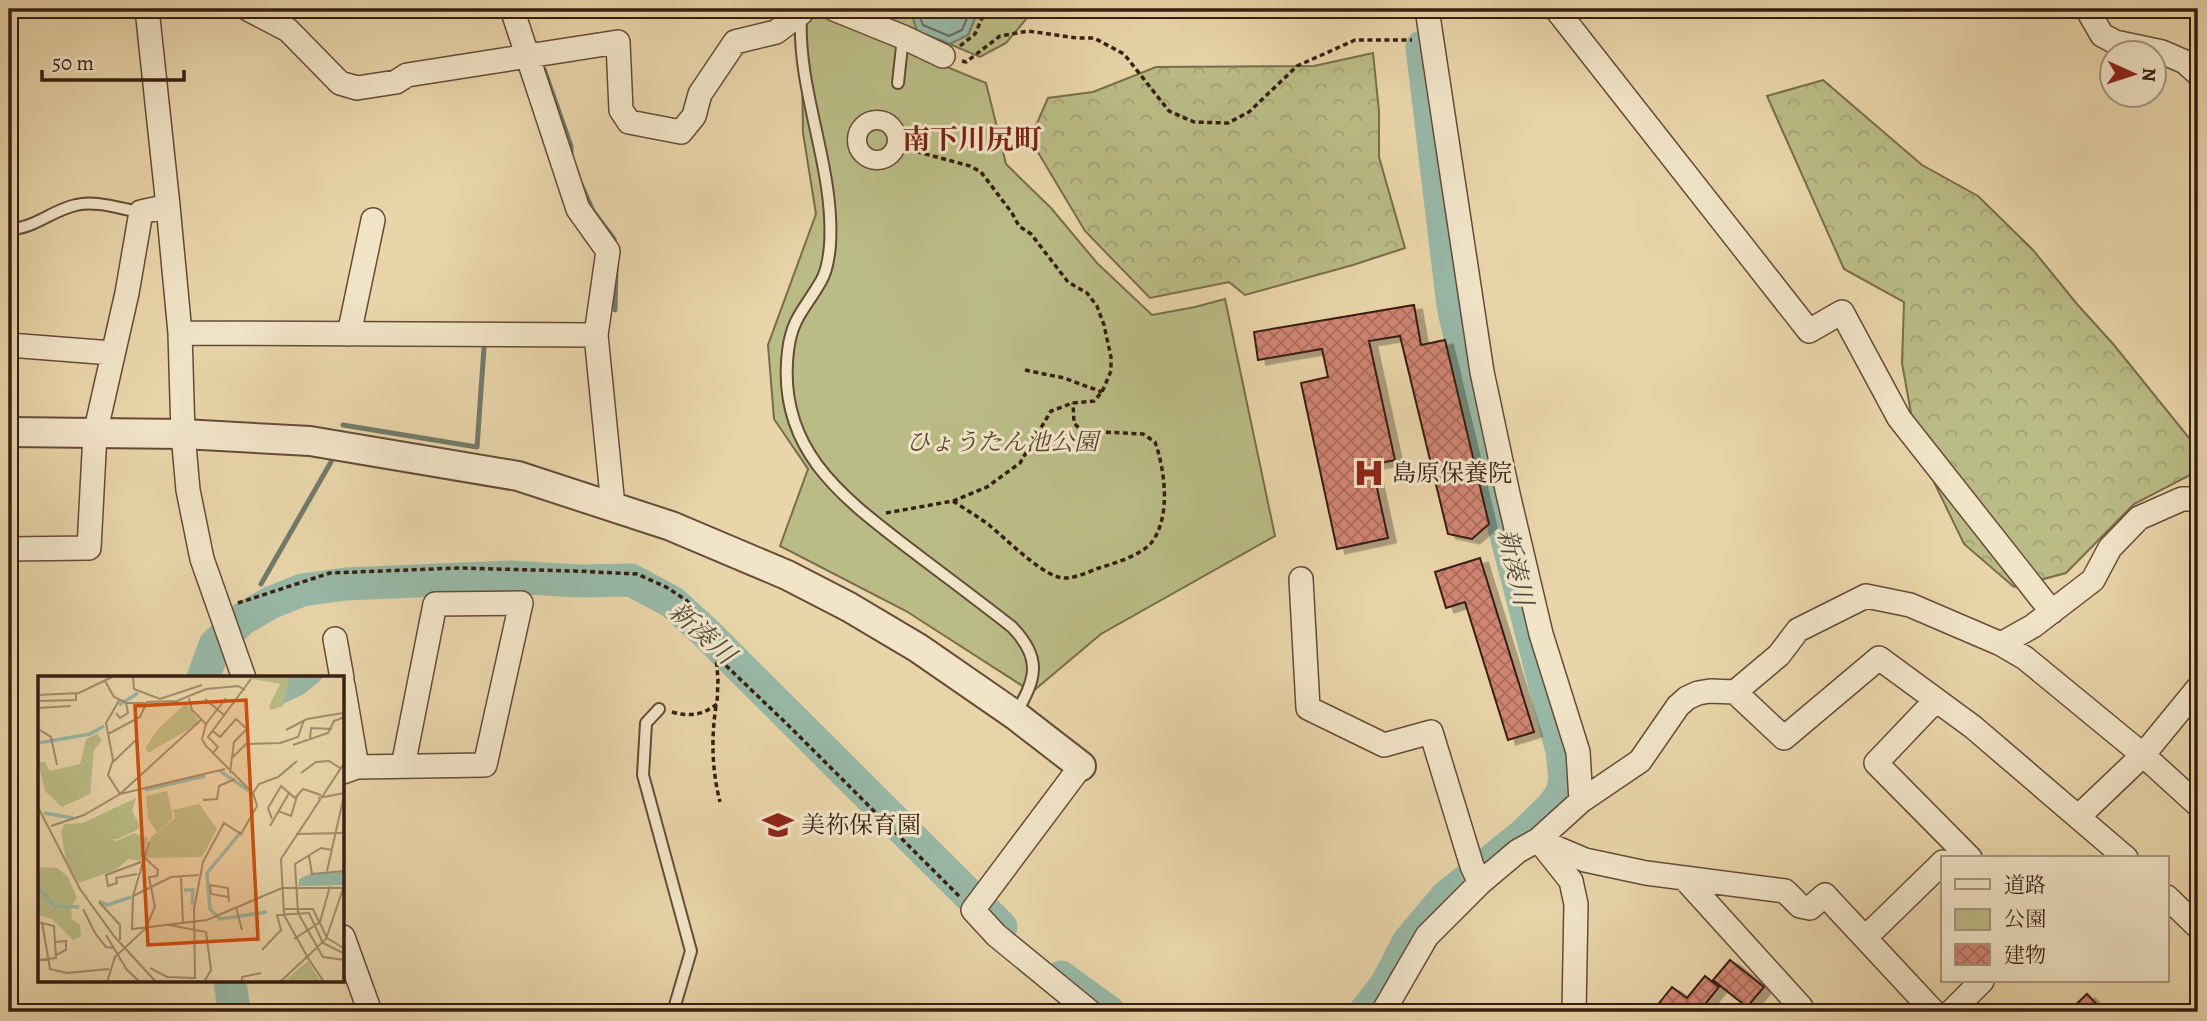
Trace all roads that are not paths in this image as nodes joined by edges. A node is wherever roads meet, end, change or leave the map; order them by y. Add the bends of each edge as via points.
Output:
1 (147, 9) edge
2 (248, 9) edge
3 (512, 9) edge
4 (834, 9) edge
5 (1427, 9) edge
6 (1556, 9) edge
7 (2087, 9) edge
8 (801, 11) edge
9 (903, 37) junction
10 (528, 56) junction
11 (943, 57) road end
12 (2198, 74) edge
13 (898, 83) dead end
14 (168, 206) junction
15 (141, 212) junction
16 (373, 220) dead end
17 (9, 229) edge
18 (180, 333) junction
19 (349, 334) junction
20 (597, 335) junction
21 (9, 345) edge
22 (112, 353) junction
23 (9, 432) edge
24 (95, 434) junction
25 (183, 435) junction
26 (2198, 499) edge
27 (613, 506) junction
28 (9, 549) edge
29 (1301, 579) dead end
30 (2052, 612) junction
31 (335, 639) dead end
32 (2001, 644) junction
33 (243, 676) edge
34 (342, 676) edge
35 (2198, 688) edge
36 (1735, 692) junction
37 (1936, 700) junction
38 (345, 709) edge
39 (659, 709) road end
40 (1015, 715) junction
41 (2143, 755) junction
42 (403, 766) junction
43 (1081, 766) joint
44 (350, 769) edge
45 (1581, 801) junction
46 (2198, 805) edge
47 (2078, 817) junction
48 (1538, 840) junction
49 (1954, 856) edge
50 (2124, 856) edge
51 (1941, 868) edge
52 (1477, 876) junction
53 (1684, 878) junction
54 (2168, 898) edge
55 (2198, 927) edge
56 (1865, 937) junction
57 (345, 943) edge
58 (1981, 982) edge
59 (370, 1012) edge
60 (673, 1012) edge
61 (1090, 1012) edge
62 (1383, 1012) edge
63 (1574, 1012) edge
64 (1801, 1012) edge
65 (1934, 1012) edge
66 (1951, 1012) edge

1 - 14 street
2 - 10 street via 288,30 340,83 356,88
3 - 10 street
4 - 9 street
5 - 45 street via 1482,372 1541,634 1578,752
6 - 30 street via 1809,331 1842,312 1899,418
7 - 12 street via 2102,35 2162,52
8 - 10 street via 776,32 735,42 681,132 629,122 621,110 618,42
8 - 40 lane via 802,63 823,166 830,245 822,279 794,322 788,349 786,386 794,421 822,473 846,498 1024,639 1033,660 1033,681
9 - 11 street
9 - 13 lane
10 - 20 street via 578,209 608,251
14 - 15 street
14 - 18 street
15 - 17 lane via 75,205 33,224
15 - 22 street
16 - 19 street
18 - 19 street
18 - 25 street
19 - 20 street
20 - 27 street
21 - 22 street
22 - 24 street
23 - 24 street
24 - 25 street
24 - 28 street via 89,548
25 - 27 street via 310,441 395,454 518,476
25 - 33 street via 202,559
26 - 30 street via 2182,499 2139,518 2110,548 2093,580
27 - 40 street via 787,575 849,607
29 - 52 street via 1308,708 1384,744 1430,732
30 - 32 street
31 - 34 street
32 - 36 street via 1910,605 1866,596 1798,630 1779,655
32 - 41 street via 2025,658
35 - 41 street
36 - 37 street via 1784,738 1879,658
36 - 45 street via 1698,692 1687,698 1640,761
37 - 47 street
37 - 49 street via 1876,763
38 - 44 street
39 - 60 lane via 646,723 643,775 691,951
40 - 43 street
41 - 46 street
41 - 47 street
42 - 42 street via 485,765 521,603 435,604
42 - 44 street
43 - 61 street via 976,906 996,935
45 - 48 street
47 - 50 street
48 - 52 street
48 - 53 street via 1585,860
48 - 63 street via 1571,880 1576,904
51 - 56 street
52 - 62 street via 1427,936
53 - 56 street via 1785,891 1800,906 1810,908 1825,895
53 - 64 street
54 - 55 street
56 - 65 street
57 - 59 street
58 - 66 street

